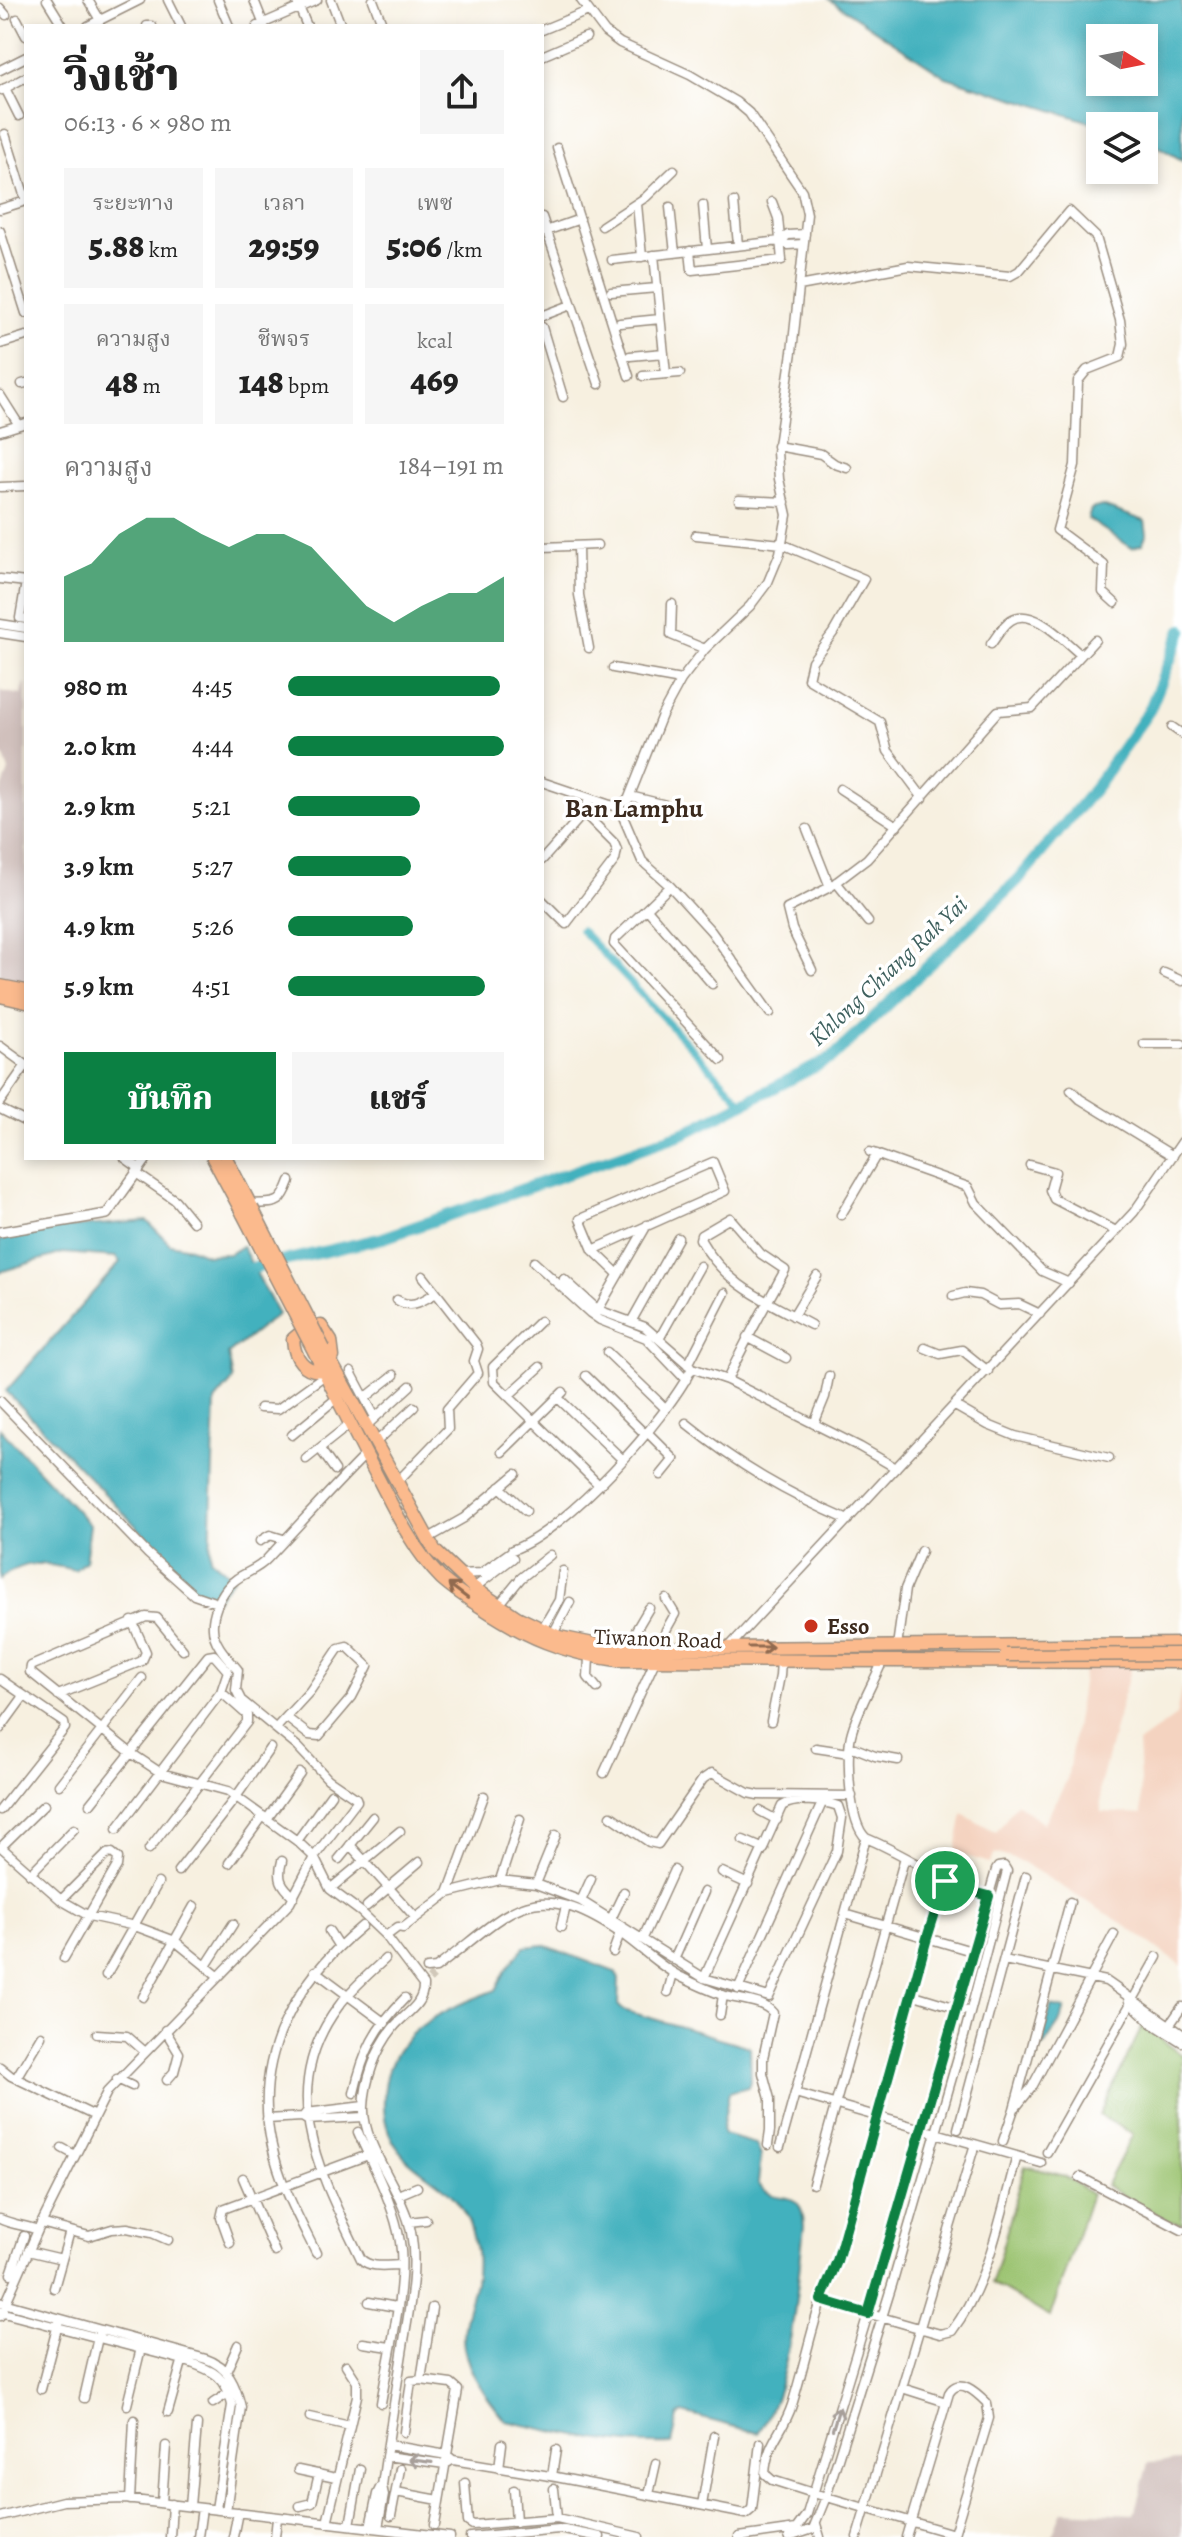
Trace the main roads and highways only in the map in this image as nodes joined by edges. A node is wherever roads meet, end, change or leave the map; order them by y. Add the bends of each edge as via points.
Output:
1 (0, 986) edge
2 (24, 991) edge
3 (0, 996) edge
4 (24, 1002) edge
5 (214, 1160) edge
6 (227, 1160) edge
7 (248, 1209) junction
8 (327, 1370) junction
9 (1176, 1644) edge
10 (657, 1655) junction
11 (883, 1659) junction
12 (1178, 1659) edge

1 - 2 main road
3 - 4 main road
5 - 7 main road, Tiwanon Road
6 - 7 main road, Tiwanon Road
7 - 8 main road, Tiwanon Road, bridge
8 - 10 main road, Tiwanon Road via 370,1422 375,1443 435,1551 474,1588 548,1632
10 -> 8 main road, Tiwanon Road via 589,1657 557,1648 490,1613 442,1579 411,1538
10 -> 9 main road, Tiwanon Road via 729,1647
9 - 12 main road
10 - 11 main road, Tiwanon Road
11 - 12 main road, Tiwanon Road
11 - 12 main road, bridge

